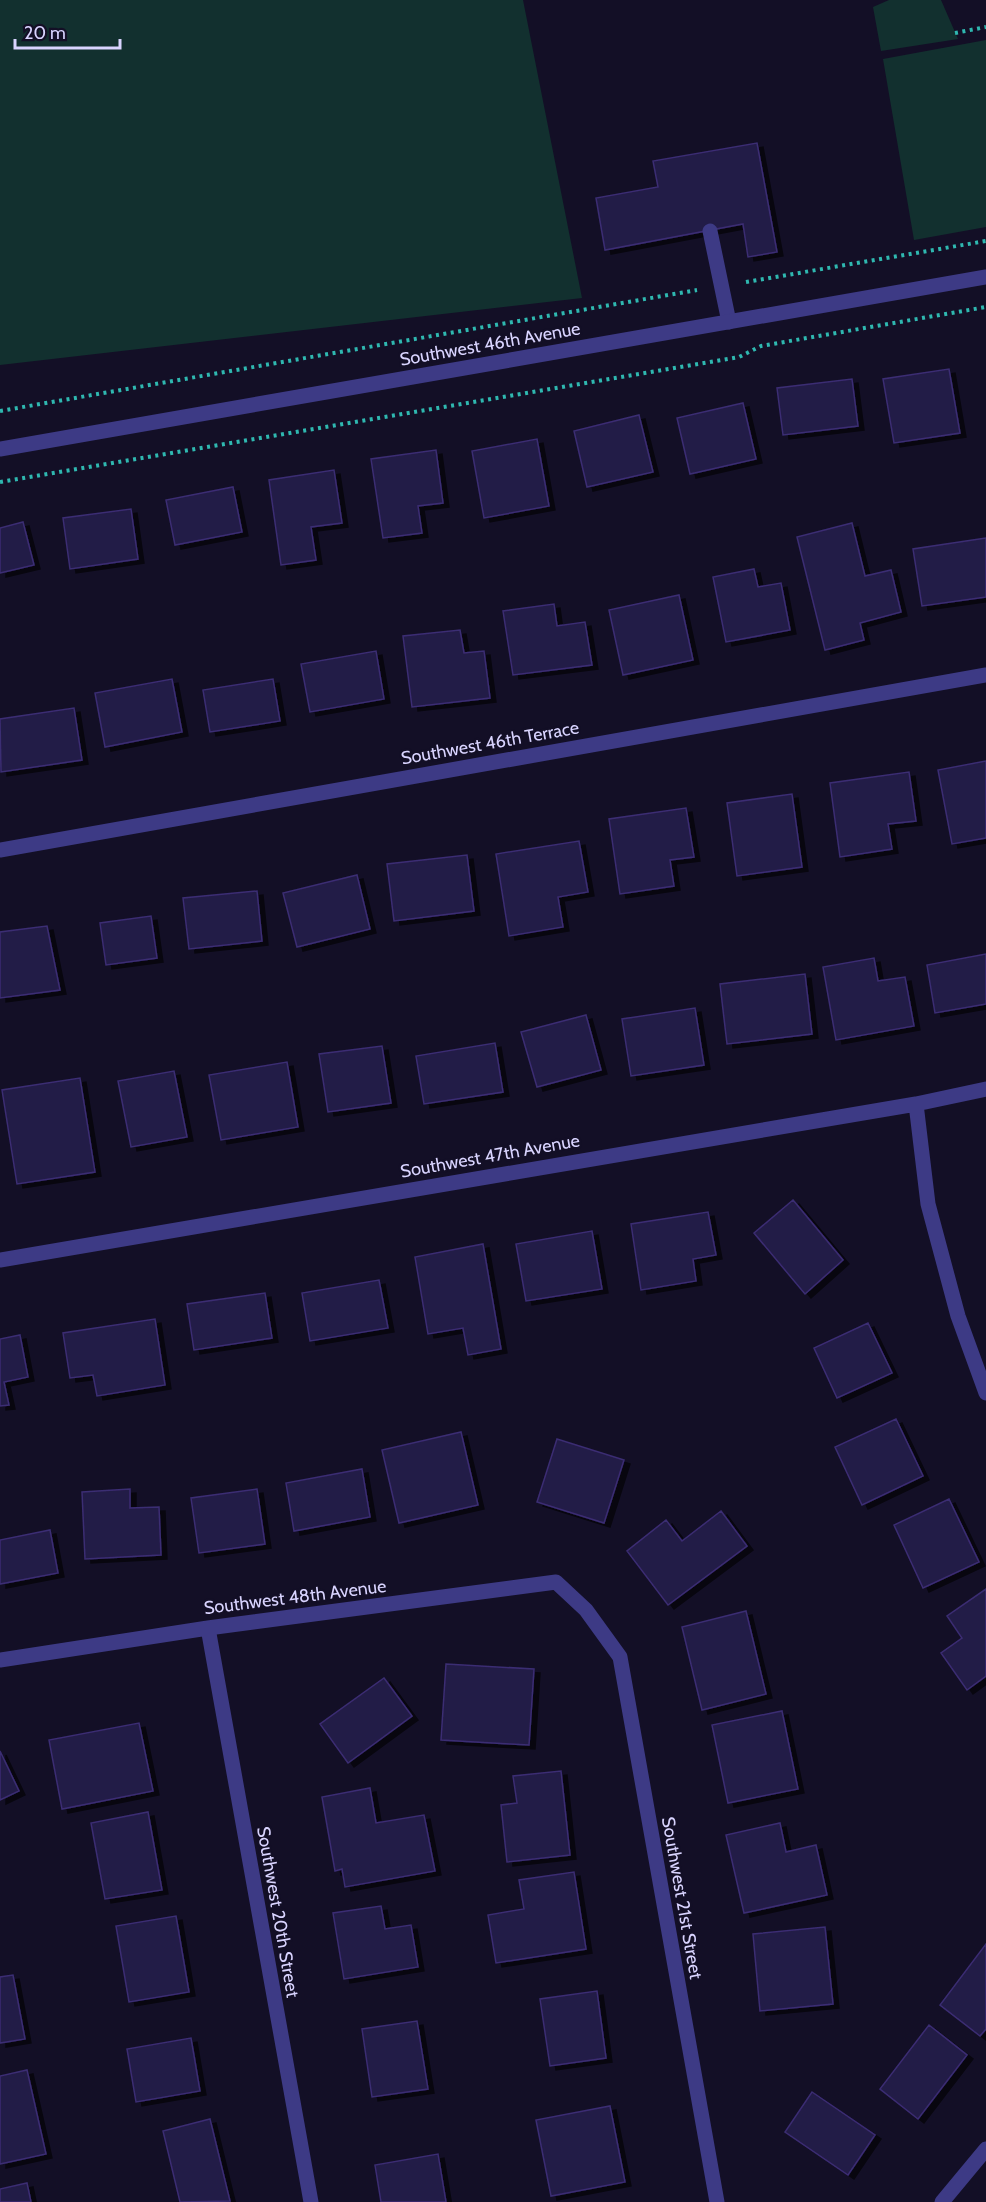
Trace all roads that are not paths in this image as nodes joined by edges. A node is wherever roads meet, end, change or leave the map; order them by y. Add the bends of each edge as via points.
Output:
1 (710, 231) dead end
2 (986, 278) edge
3 (729, 322) junction
4 (0, 449) edge
5 (986, 675) edge
6 (0, 850) edge
7 (986, 1089) edge
8 (916, 1104) junction
9 (0, 1260) edge
10 (986, 1393) edge
11 (586, 1610) joint
12 (208, 1628) junction
13 (0, 1660) edge
14 (986, 2149) edge
15 (311, 2202) edge
16 (717, 2202) edge
17 (942, 2202) edge

1 - 3 street
2 - 3 street, Southwest 46th Avenue
3 - 4 street, Southwest 46th Avenue
5 - 6 street, Southwest 46th Terrace
7 - 8 street, Southwest 47th Avenue
8 - 9 street, Southwest 47th Avenue
8 - 10 street via 928,1204 958,1316
11 - 12 street, Southwest 48th Avenue via 556,1582
11 - 16 street, Southwest 21st Street via 620,1657
12 - 13 street, Southwest 48th Avenue
12 - 15 street, Southwest 20th Street
14 - 17 street

